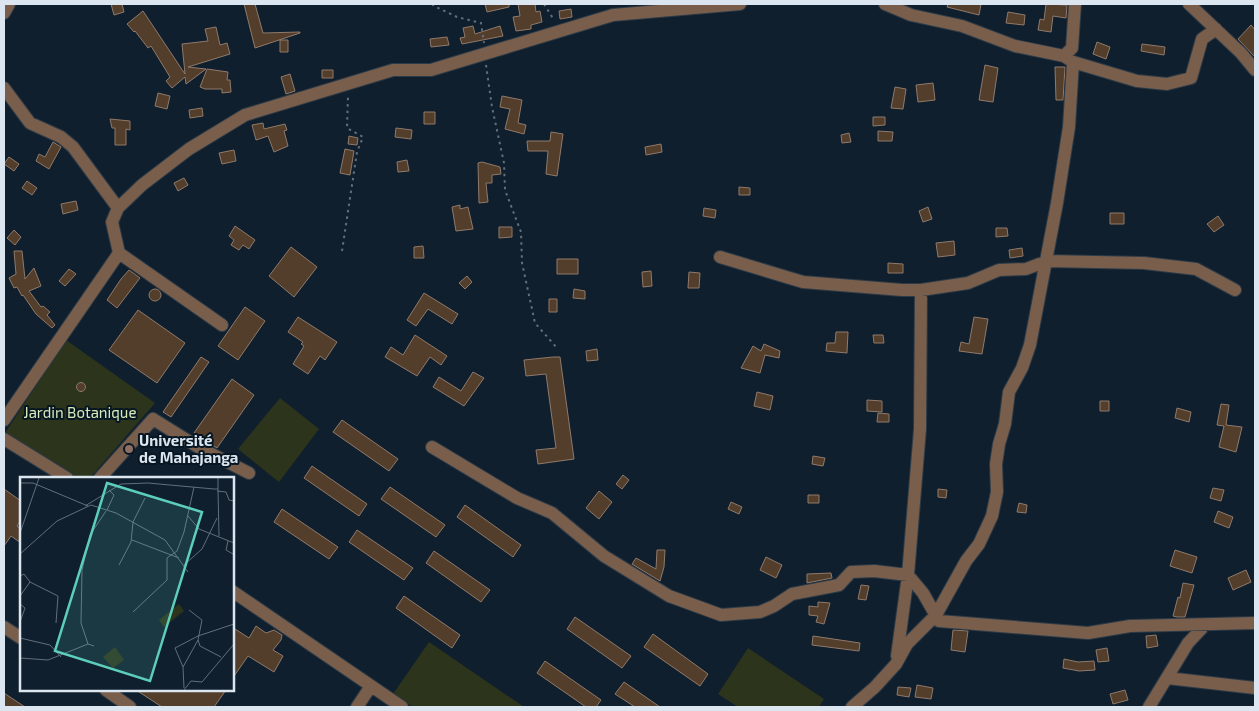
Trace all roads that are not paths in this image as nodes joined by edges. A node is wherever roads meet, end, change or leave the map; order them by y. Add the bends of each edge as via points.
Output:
1 (9, 4) edge
2 (740, 4) edge
3 (885, 4) edge
4 (1075, 4) edge
5 (1189, 4) edge
6 (4, 13) edge
7 (1216, 29) junction
8 (1069, 59) junction
9 (1255, 70) edge
10 (4, 88) edge
11 (118, 208) junction
12 (119, 253) junction
13 (720, 257) dead end
14 (1047, 261) junction
15 (921, 290) junction
16 (1236, 290) dead end
17 (222, 325) dead end
18 (4, 420) edge
19 (4, 439) edge
20 (432, 447) dead end
21 (249, 474) dead end
22 (65, 477) edge
23 (101, 477) edge
24 (908, 575) junction
25 (234, 592) edge
26 (936, 615) junction
27 (1255, 623) edge
28 (1205, 625) junction
29 (4, 627) edge
30 (20, 637) edge
31 (896, 664) junction
32 (1167, 678) junction
33 (372, 686) junction
34 (1255, 688) edge
35 (107, 691) edge
36 (861, 705) edge
37 (130, 707) edge
38 (357, 707) edge
39 (402, 707) edge
40 (1149, 707) edge

1 - 6 street
2 - 11 street via 613,15 430,70 393,70 245,115 189,149
3 - 8 street via 911,15 962,26 1016,46
4 - 8 street
5 - 7 street
7 - 8 street via 1202,39 1191,78 1167,84 1137,81
7 - 9 street
8 - 14 street via 1069,127
10 - 11 street via 30,122 73,146
11 - 12 street via 112,222
12 - 17 street
12 - 18 street
13 - 15 street via 804,282
14 - 15 street via 1026,269 999,270 968,283
14 - 16 street via 1144,263 1196,269
14 - 26 street via 1030,345 1010,392 996,464 998,492 992,516
15 - 24 street via 920,429
19 - 22 street
20 - 24 street via 517,498 552,513 604,556 669,596 721,615 760,612 792,594 839,585 851,572
21 - 23 street via 153,419
24 - 26 street
24 - 31 street
25 - 33 street
26 - 28 street via 939,621 1088,633 1130,626
26 - 31 street via 907,644
27 - 28 street
28 - 32 street via 1188,643
29 - 30 street
31 - 36 street
32 - 34 street
32 - 40 street
33 - 38 street
33 - 39 street
35 - 37 street

